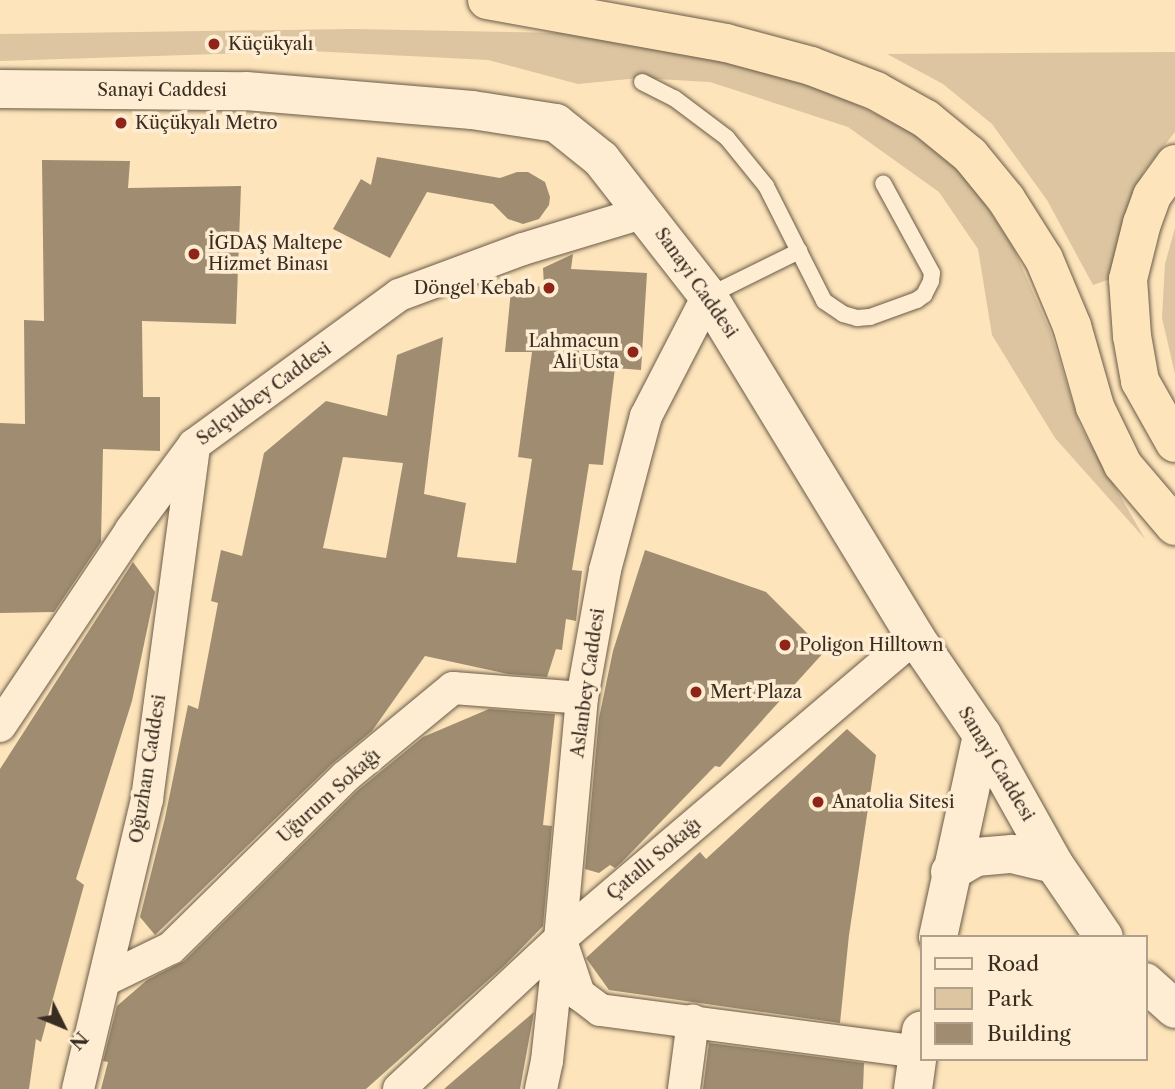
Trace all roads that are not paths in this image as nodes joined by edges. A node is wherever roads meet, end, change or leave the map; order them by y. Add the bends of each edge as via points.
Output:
1 (487, 0) edge
2 (642, 82) dead end
3 (0, 89) edge
4 (1175, 164) edge
5 (883, 183) dead end
6 (645, 212) junction
7 (799, 251) junction
8 (708, 296) junction
9 (1175, 443) edge
10 (194, 445) junction
11 (1175, 526) edge
12 (915, 637) junction
13 (582, 698) junction
14 (0, 726) edge
15 (982, 735) junction
16 (1054, 864) junction
17 (950, 872) junction
18 (938, 935) edge
19 (1103, 935) edge
20 (560, 939) junction
21 (105, 980) junction
22 (1147, 984) edge
23 (1175, 1009) edge
24 (693, 1021) junction
25 (919, 1042) edge
26 (78, 1089) edge
27 (399, 1089) edge
28 (541, 1089) edge
29 (684, 1089) edge
30 (913, 1089) edge

1 - 11 highway via 726,43 876,91 926,119 970,155 1006,199 1044,258 1072,326 1095,407 1123,465
2 - 7 lane via 674,98 727,138 766,186
3 - 6 main road, Sanayi Caddesi via 246,91 472,110 556,123 601,159
4 - 9 highway via 1149,205 1128,279 1140,381
5 - 7 lane via 932,273 924,295 870,317 843,314 824,301
6 - 8 main road, Sanayi Caddesi
6 - 10 street, Selçukbey Caddesi via 523,249 399,295
7 - 8 lane
8 - 12 main road, Sanayi Caddesi
8 - 13 street, Aslanbey Caddesi via 646,416 605,570
10 - 14 street, Selçukbey Caddesi via 131,530
10 - 21 street, Oğuzhan Caddesi via 147,799
12 - 15 main road, Sanayi Caddesi
12 - 20 street, Çatallı Sokağı
13 - 20 street, Aslanbey Caddesi
13 - 21 street, Uğurum Sokağı via 453,688 345,777 171,948
15 - 16 main road, Sanayi Caddesi
15 - 17 main road
16 - 17 main road via 1012,854 976,857
16 - 19 main road, Sanayi Caddesi
17 - 18 main road
20 - 24 street via 579,994 600,1010
20 - 27 street, Çatallı Sokağı
20 - 28 street, Aslanbey Caddesi
21 - 26 street, Oğuzhan Caddesi
22 - 23 main road
24 - 25 street
24 - 29 street
25 - 30 main road

